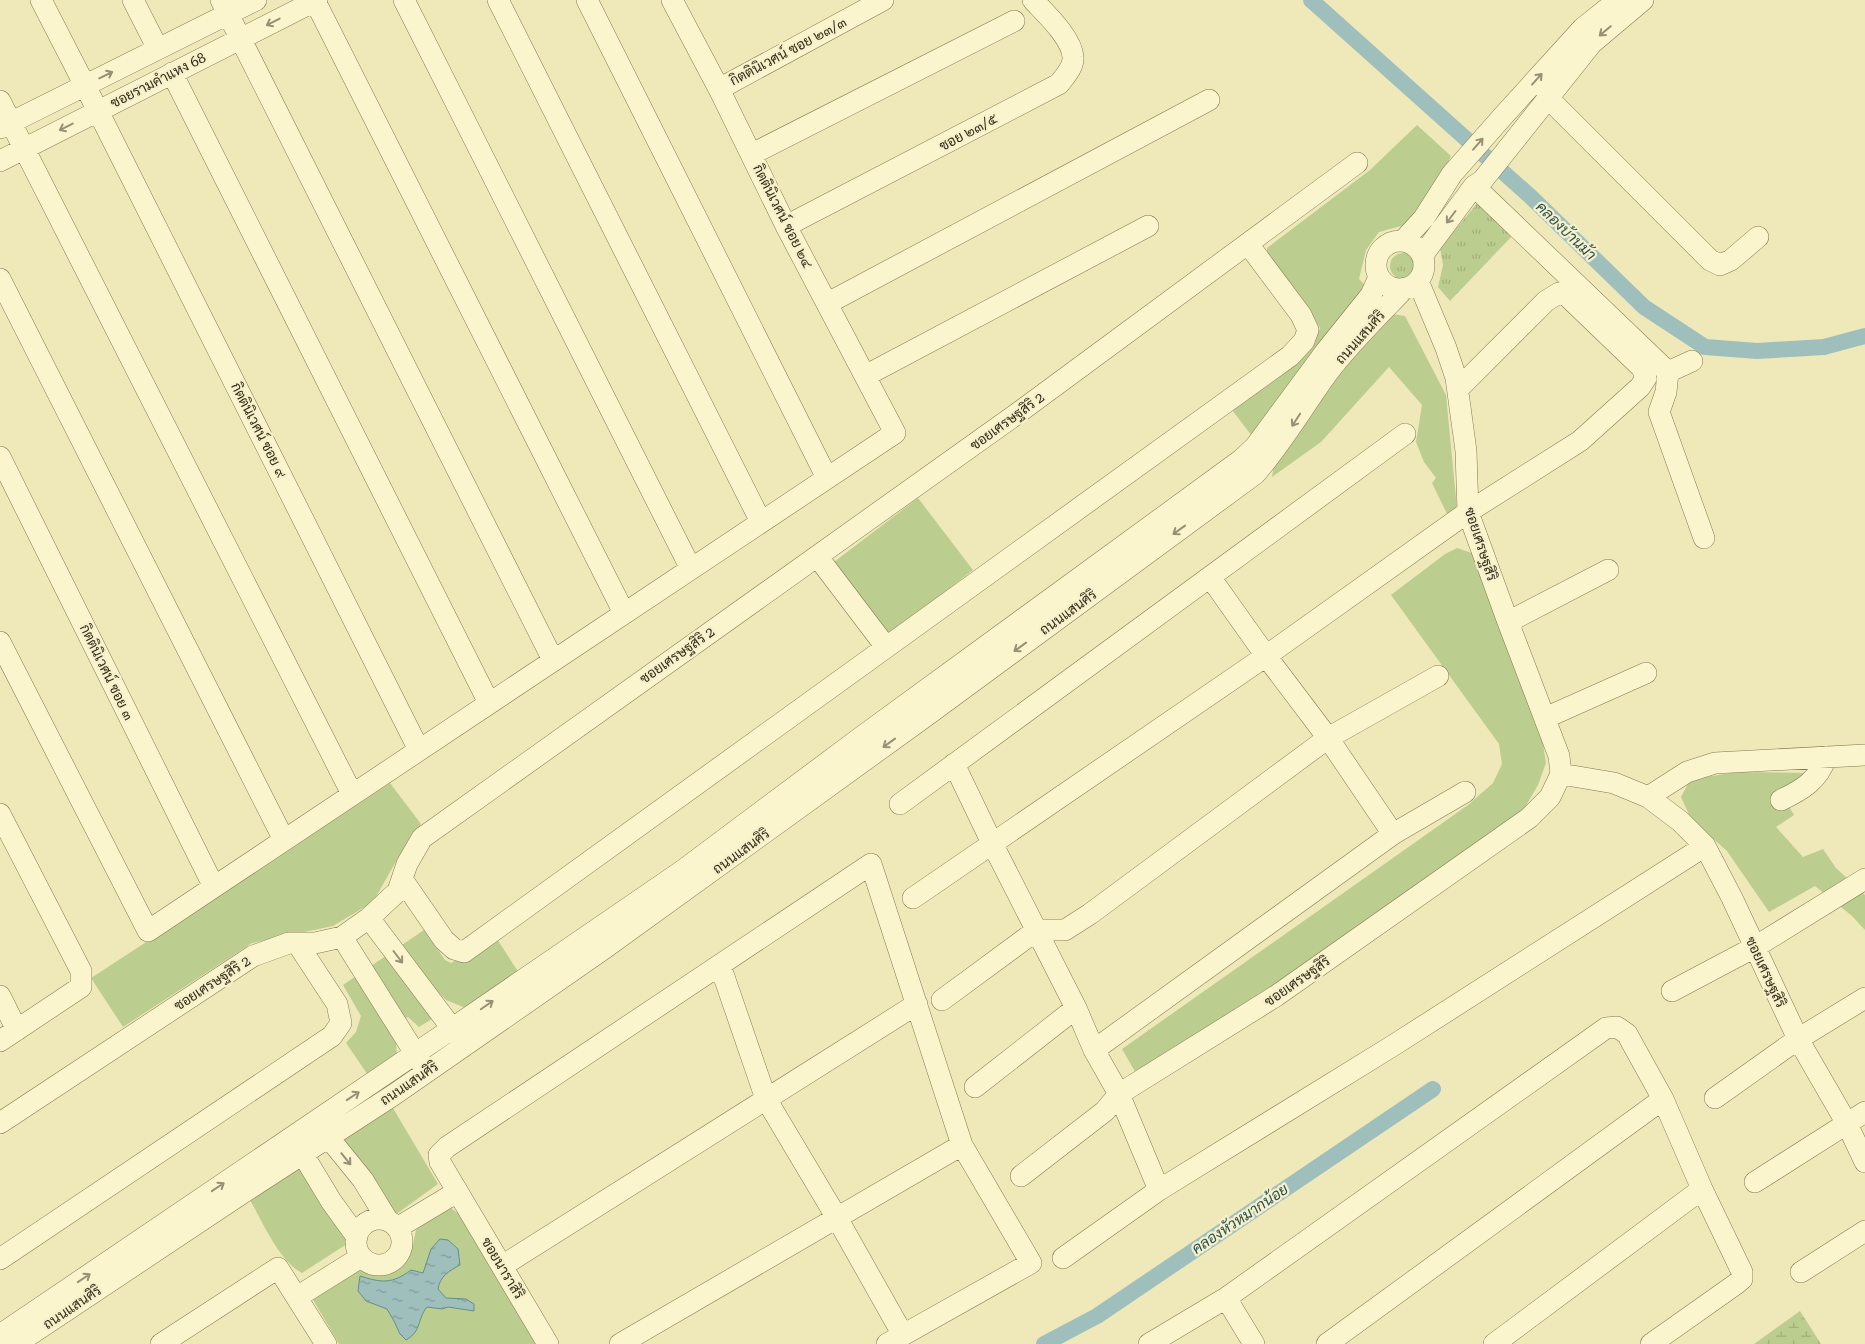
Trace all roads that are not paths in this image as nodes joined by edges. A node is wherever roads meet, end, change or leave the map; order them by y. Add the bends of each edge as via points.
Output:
1 (41, 0) edge
2 (133, 0) edge
3 (256, 0) edge
4 (316, 0) edge
5 (404, 0) edge
6 (498, 0) edge
7 (587, 0) edge
8 (883, 0) edge
9 (1033, 0) edge
10 (1618, 0) edge
11 (1643, 0) edge
12 (679, 2) edge
13 (225, 7) edge
14 (1014, 21) dead end
15 (240, 39) junction
16 (158, 49) junction
17 (172, 73) junction
18 (85, 86) junction
19 (719, 89) junction
20 (1548, 97) junction
21 (1210, 100) dead end
22 (0, 101) edge
23 (98, 111) junction
24 (6, 125) edge
25 (25, 148) junction
26 (752, 154) junction
27 (0, 161) edge
28 (1357, 163) dead end
29 (1478, 183) junction
30 (786, 226) junction
31 (1148, 226) dead end
32 (1758, 237) dead end
33 (1404, 241) junction
34 (1248, 244) junction
35 (1422, 256) junction
36 (1378, 276) junction
37 (0, 279) edge
38 (1411, 284) junction
39 (828, 303) junction
40 (1692, 361) dead end
41 (1668, 372) junction
42 (865, 376) junction
43 (1458, 389) junction
44 (1304, 394) junction
45 (1405, 434) dead end
46 (0, 457) edge
47 (827, 478) junction
48 (1468, 512) junction
49 (761, 522) junction
50 (1704, 538) dead end
51 (817, 556) junction
52 (691, 568) junction
53 (1608, 570) dead end
54 (1210, 576) junction
55 (624, 613) junction
56 (1508, 622) junction
57 (0, 642) edge
58 (886, 647) junction
59 (1266, 656) junction
60 (553, 660) junction
61 (1646, 673) dead end
62 (1438, 676) dead end
63 (489, 704) junction
64 (1545, 718) junction
65 (1328, 738) junction
66 (419, 750) junction
67 (1865, 755) edge
68 (1826, 757) junction
69 (954, 764) junction
70 (1561, 774) junction
71 (1465, 792) dead end
72 (352, 794) junction
73 (1648, 797) junction
74 (1782, 800) dead end
75 (900, 804) dead end
76 (0, 814) edge
77 (1393, 834) junction
78 (284, 840) junction
79 (993, 845) junction
80 (1704, 846) junction
81 (402, 879) junction
82 (1865, 879) edge
83 (214, 887) junction
84 (913, 898) dead end
85 (369, 918) junction
86 (1037, 930) junction
87 (342, 937) junction
88 (297, 943) junction
89 (1755, 946) junction
90 (720, 965) junction
91 (1672, 991) dead end
92 (0, 996) edge
93 (1865, 998) edge
94 (942, 1000) dead end
95 (917, 1004) junction
96 (1076, 1008) junction
97 (9, 1035) edge
98 (459, 1037) junction
99 (1798, 1039) junction
100 (1094, 1050) junction
101 (416, 1054) junction
102 (427, 1072) junction
103 (975, 1087) dead end
104 (1119, 1094) junction
105 (1715, 1098) dead end
106 (766, 1099) junction
107 (1663, 1100) junction
108 (1865, 1112) edge
109 (1846, 1122) junction
110 (0, 1124) edge
111 (322, 1129) junction
112 (297, 1145) junction
113 (962, 1145) junction
114 (1865, 1162) edge
115 (1021, 1176) dead end
116 (1755, 1182) dead end
117 (1702, 1189) junction
118 (1159, 1190) junction
119 (457, 1192) junction
120 (836, 1218) junction
121 (392, 1224) junction
122 (1865, 1231) edge
123 (359, 1247) junction
124 (1063, 1258) dead end
125 (0, 1259) edge
126 (502, 1266) junction
127 (1800, 1272) dead end
128 (297, 1297) junction
129 (1226, 1298) junction
130 (59, 1305) junction
131 (0, 1335) edge
132 (895, 1340) edge
133 (16, 1344) edge
134 (161, 1344) edge
135 (326, 1344) edge
136 (548, 1344) edge
137 (620, 1344) edge
138 (1149, 1344) edge
139 (1254, 1344) edge
140 (1327, 1344) edge
141 (1494, 1344) edge
142 (1652, 1344) edge

1 - 18 street, กิตตินิเวศน์ ซอย ๙
2 - 16 street
3 - 13 street, ซอยรามคำแหง 68
4 -> 15 street, ซอยรามคำแหง 68
4 - 55 street
5 - 52 street
6 - 49 street
7 - 47 street
8 - 19 street, กิตตินิเวศน์ ซอย ๒๓/๓
9 - 30 street, ซอย ๒๓/๕ via 1067,41 1073,57 1069,71 1059,84
33 -> 10 street via 1424,218 1452,174 1504,115 1583,28
11 -> 20 street via 1592,43
12 - 19 street, กิตตินิเวศน์ ซอย ๒๔
13 - 15 street
13 - 16 street, ซอยรามคำแหง 68
14 - 26 street
15 - 17 street, ซอยรามคำแหง 68
15 - 60 street
18 -> 16 street, ซอยรามคำแหง 68
17 - 23 street, ซอยรามคำแหง 68
17 - 63 street
18 - 23 street, กิตตินิเวศน์ ซอย ๙
18 - 24 street, ซอยรามคำแหง 68
19 - 26 street, กิตตินิเวศน์ ซอย ๒๔
20 - 29 street
20 - 32 street via 1710,260 1720,265 1731,260
21 - 39 street
22 - 24 street
23 -> 25 street, ซอยรามคำแหง 68
23 - 66 street, กิตตินิเวศน์ ซอย ๙
24 - 25 street
25 - 27 street, ซอยรามคำแหง 68
25 - 72 street
26 - 30 street, กิตตินิเวศน์ ซอย ๒๔
28 - 34 street, ซอยเศรษฐสิริ 2
29 -> 35 street
29 - 41 street
30 - 39 street, กิตตินิเวศน์ ซอย ๒๔
31 - 42 street
33 - 35 street via 1418,249
33 - 36 street via 1389,244 1378,254
34 - 51 street, ซอยเศรษฐสิริ 2
34 - 58 street via 1301,315 1308,330 1304,341 1290,356
35 - 38 street via 1423,272
36 - 38 street via 1390,287 1398,289
36 - 44 street, ถนนแสนศิริ via 1370,295 1326,351
37 - 78 street
38 - 43 street, ซอยเศรษฐสิริ via 1446,348
38 - 44 street, ถนนแสนศิริ
39 - 42 street, กิตตินิเวศน์ ซอย ๒๔
40 - 41 street
41 - 50 street via 1659,412
42 - 47 street, กิตตินิเวศน์ ซอย ๒๔ via 895,433
43 - 48 street, ซอยเศรษฐสิริ via 1466,451
43 - 48 street via 1546,301 1559,294 1566,295 1642,368 1646,378 1580,441
44 - 98 street, ถนนแสนศิริ via 1275,451 1255,474 1203,500 724,851
45 - 54 street
46 - 83 street, กิตตินิเวศน์ ซอย ๓
47 - 49 street
48 - 56 street, ซอยเศรษฐสิริ
48 - 59 street
49 - 52 street
51 - 58 street
51 - 81 street, ซอยเศรษฐสิริ 2 via 422,838
52 - 55 street
53 - 56 street
54 - 59 street
54 - 69 street
55 - 60 street
56 - 64 street, ซอยเศรษฐสิริ
57 - 83 street via 148,931
58 - 81 street via 464,952 454,949 444,940
59 - 65 street
59 - 79 street
60 - 63 street
61 - 64 street
62 - 65 street
63 - 66 street
64 - 70 street, ซอยเศรษฐสิริ via 1559,756
65 - 77 street
65 - 86 street via 1090,914 1065,930
66 - 72 street
67 - 68 street
68 - 73 street via 1715,763 1687,772
68 - 74 street via 1818,776 1802,790
69 - 75 street
69 - 79 street
70 - 73 street, ซอยเศรษฐสิริ via 1614,783
70 - 104 street, ซอยเศรษฐสิริ via 1550,797 1528,818 1276,996
71 - 77 street
72 - 78 street
73 - 80 street, ซอยเศรษฐสิริ via 1680,821
76 - 97 street via 80,971 82,987
77 - 100 street
78 - 83 street
79 - 84 street
79 - 86 street
80 - 89 street, ซอยเศรษฐสิริ
80 - 118 street via 1394,1045
81 - 85 street, ซอยเศรษฐสิริ 2 via 398,891
82 - 89 street
85 - 87 street, ซอยเศรษฐสิริ 2
85 -> 98 street
86 - 94 street
86 - 96 street
87 - 88 street, ซอยเศรษฐสิริ 2
87 - 101 street
88 - 110 street, ซอยเศรษฐสิริ 2 via 253,956
88 - 125 street via 337,1004 341,1023 332,1036
89 - 91 street
89 - 99 street, ซอยเศรษฐสิริ
90 - 95 street via 871,864
90 - 106 street
90 - 119 street, ซอยนาราสิริ via 447,1147 439,1155 440,1162
92 - 97 street
93 - 99 street
95 - 106 street
95 - 113 street
96 - 100 street
96 - 103 street
98 - 101 street, ถนนแสนศิริ
98 - 102 street, ถนนแสนศิริ
99 - 105 street
99 - 109 street, ซอยเศรษฐสิริ
100 - 104 street
101 - 102 street
111 -> 101 street, ถนนแสนศิริ
102 - 111 street, ถนนแสนศิริ
104 - 115 street, ซอยเศรษฐสิริ via 1105,1111
104 - 118 street
106 - 120 street
106 - 126 street
107 - 117 street
107 - 129 street via 1627,1034 1616,1027 1606,1028
107 - 140 street
108 - 109 street
109 - 114 street, ซอยเศรษฐสิริ
109 - 116 street
111 - 112 street, ถนนแสนศิริ
111 -> 121 street via 363,1180
112 - 123 street
112 - 130 street, ถนนแสนศิริ
113 - 120 street
113 - 132 street via 1031,1264
117 - 141 street
117 - 142 street via 1742,1272 1742,1279
118 - 124 street
119 - 121 street
119 - 126 street, ซอยนาราสิริ
120 - 132 street
120 - 137 street
121 - 123 street via 381,1219 367,1223 361,1228
121 - 123 street via 402,1244 396,1257 383,1265 375,1265 368,1262
122 - 127 street
123 - 128 street
126 - 136 street, ซอยนาราสิริ
128 - 134 street via 278,1268
128 - 135 street
129 - 138 street
129 - 139 street
130 - 131 street, ถนนแสนศิริ
130 - 133 street, ถนนแสนศิริ

